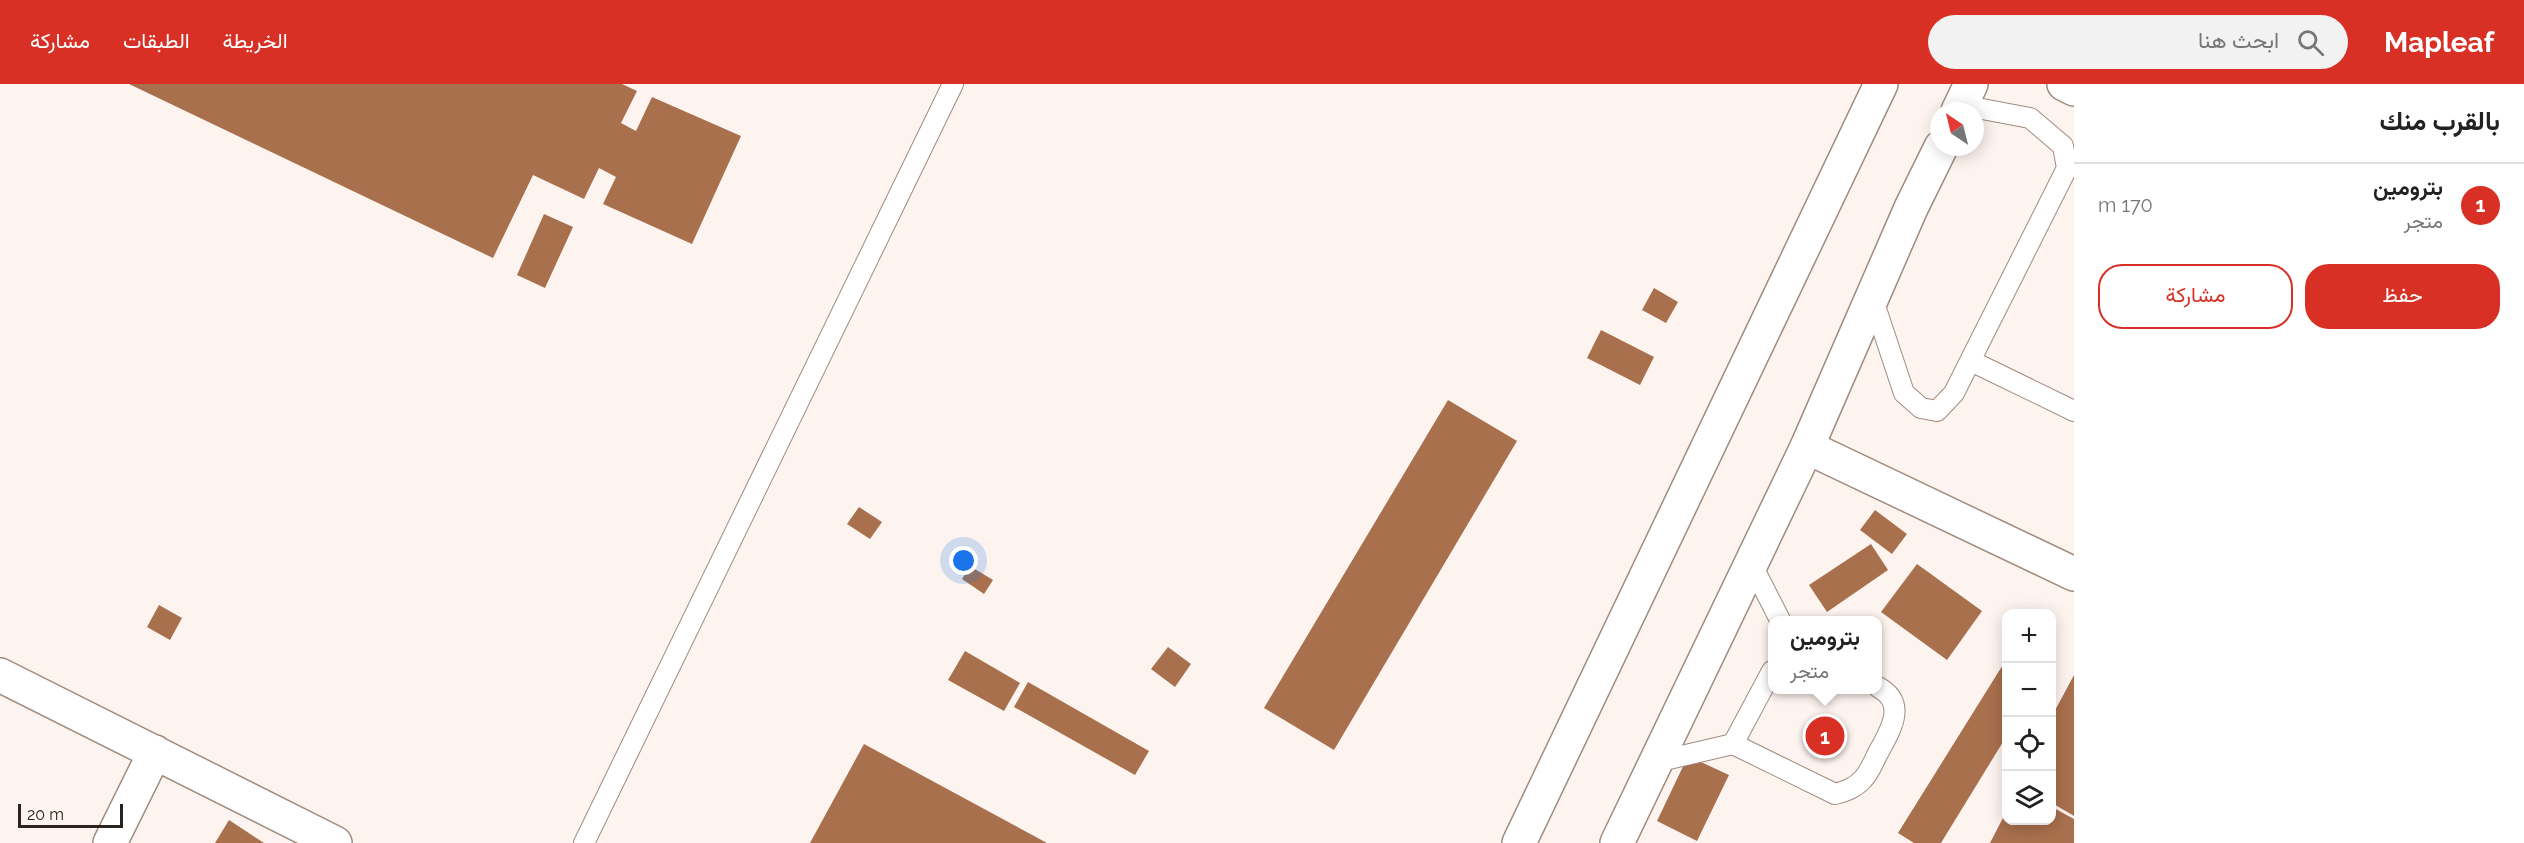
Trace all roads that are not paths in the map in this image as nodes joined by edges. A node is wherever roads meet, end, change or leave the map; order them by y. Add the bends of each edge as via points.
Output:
1 (952, 84) edge
2 (1881, 84) edge
3 (2064, 84) edge
4 (2074, 89) edge
5 (1964, 100) edge
6 (1937, 156) edge
7 (1872, 297) junction
8 (1971, 361) junction
9 (2074, 411) edge
10 (1807, 447) junction
11 (1751, 563) junction
12 (2074, 574) edge
13 (1778, 616) edge
14 (0, 675) edge
15 (1768, 680) edge
16 (1882, 689) edge
17 (1733, 744) junction
18 (155, 752) junction
19 (1656, 762) junction
20 (111, 843) edge
21 (335, 843) edge
22 (584, 843) edge
23 (1519, 843) edge
24 (1617, 843) edge

1 - 22 lane
2 - 23 street
3 - 4 street
5 - 8 lane via 2030,118 2063,146 2067,168
6 - 7 street
7 - 8 lane via 1904,393 1922,408 1937,411 1954,393
7 - 10 street
8 - 9 lane
10 - 11 street
10 - 12 street
11 - 13 lane
11 - 19 street
14 - 18 street
15 - 17 lane
16 - 17 lane via 1895,708 1893,725 1864,779 1850,790 1835,794
17 - 19 lane
18 - 20 street
18 - 21 street
19 - 24 street

